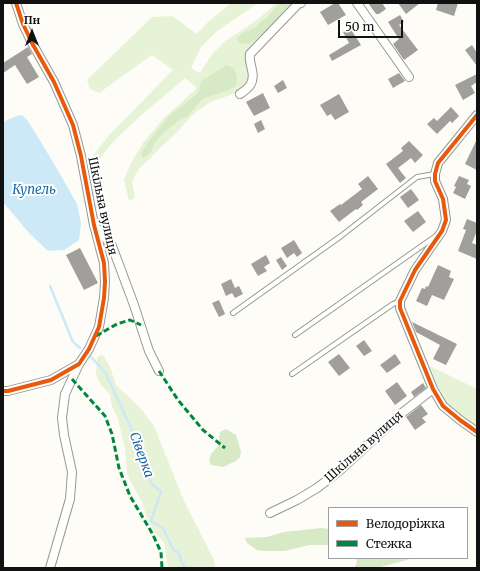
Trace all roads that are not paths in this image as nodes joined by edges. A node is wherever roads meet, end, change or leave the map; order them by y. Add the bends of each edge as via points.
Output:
1 (16, 3) edge
2 (301, 3) edge
3 (357, 3) edge
4 (409, 78) dead end
5 (240, 94) dead end
6 (477, 115) edge
7 (435, 174) junction
8 (94, 225) junction
9 (442, 232) junction
10 (400, 301) junction
11 (233, 313) dead end
12 (295, 335) dead end
13 (79, 364) junction
14 (159, 371) dead end
15 (292, 374) dead end
16 (433, 389) junction
17 (5, 392) edge
18 (477, 432) edge
19 (270, 513) dead end
20 (50, 568) edge

1 - 8 street, Шкільна вулиця via 22,24 54,82 73,125
2 - 5 street via 250,54 252,83
3 - 4 street
6 - 7 street via 438,163
7 - 9 street via 446,220
7 - 11 lane via 417,177 341,236
8 - 13 street, Шкільна вулиця via 106,282 99,327
8 - 14 street, Шкільна вулиця via 112,246 149,351
9 - 10 street via 415,270
9 - 12 lane
10 - 15 lane
10 - 16 street via 400,308
13 - 17 street, Шкільна вулиця via 51,380
13 - 20 street via 65,394 62,418 72,472 70,499
16 - 18 street via 443,406
16 - 19 street, Шкільна вулиця via 317,488

